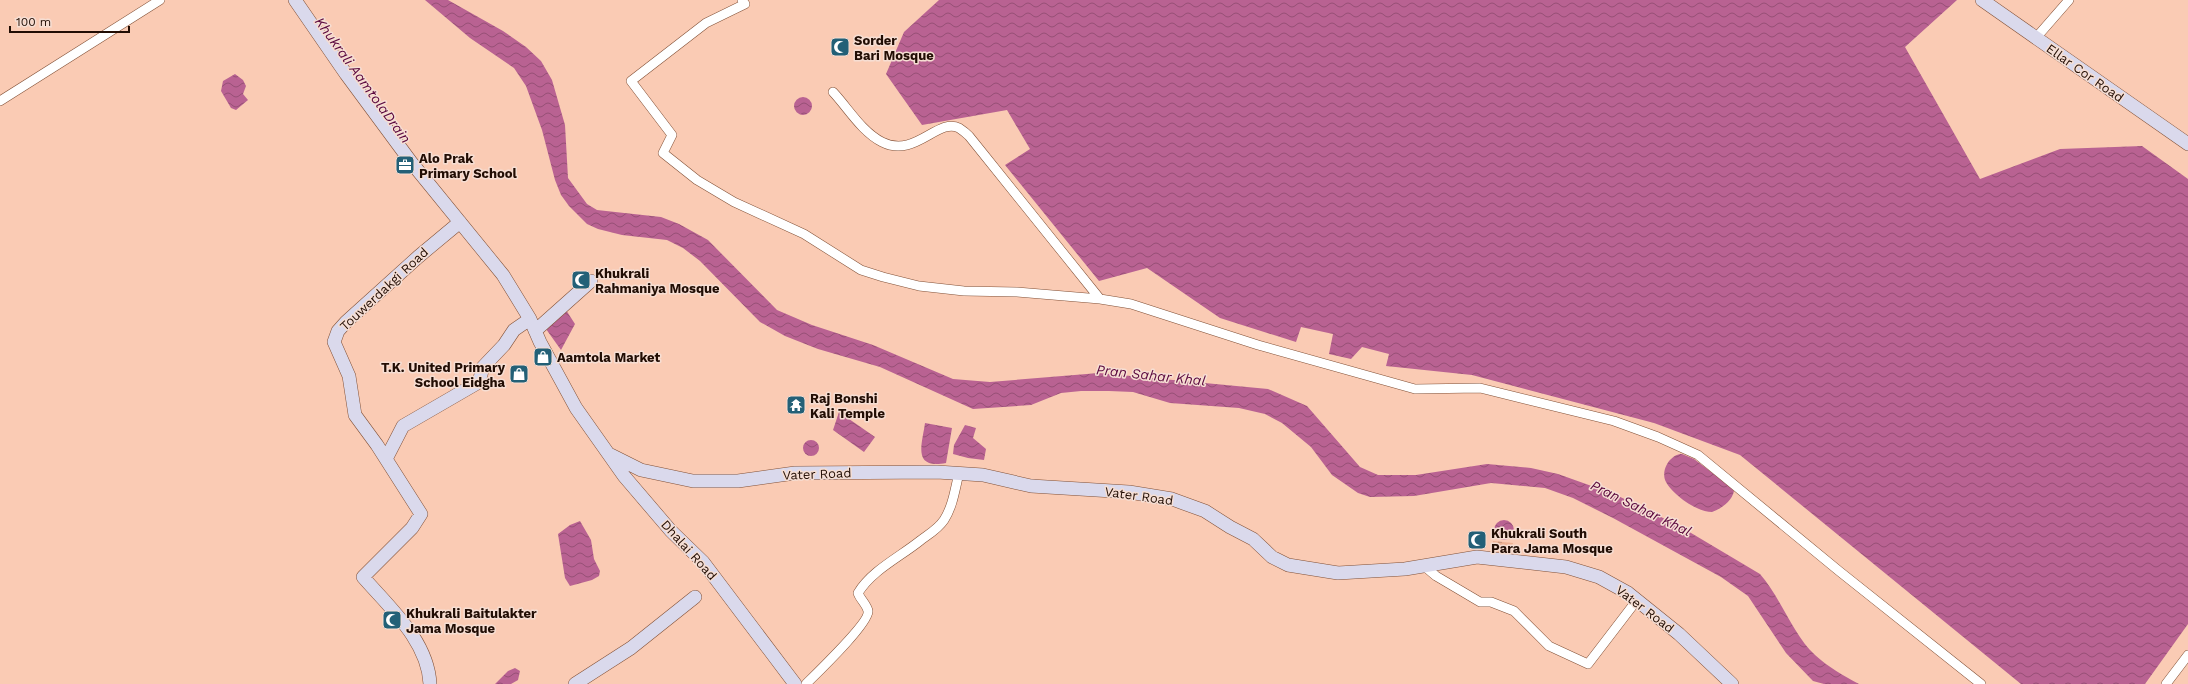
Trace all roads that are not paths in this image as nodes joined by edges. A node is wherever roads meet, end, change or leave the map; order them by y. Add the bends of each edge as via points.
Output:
1 (160, 0) edge
2 (295, 0) edge
3 (742, 0) edge
4 (1982, 0) edge
5 (2069, 0) edge
6 (2035, 39) junction
7 (833, 92) dead end
8 (0, 101) edge
9 (2188, 144) edge
10 (460, 222) junction
11 (591, 281) dead end
12 (1100, 299) junction
13 (533, 325) junction
14 (611, 455) junction
15 (386, 459) junction
16 (959, 474) junction
17 (1424, 566) junction
18 (695, 597) dead end
19 (1637, 600) junction
20 (2188, 655) edge
21 (430, 684) edge
22 (575, 684) edge
23 (795, 684) edge
24 (806, 684) edge
25 (1732, 684) edge
26 (1981, 684) edge
27 (2166, 684) edge

1 - 8 street
2 - 10 street, Dhalai Road via 411,162
3 - 12 street via 745,4 706,23 631,81 672,135 662,153 697,180 734,202 804,234 861,270 919,286
4 - 6 street, Ellar Cor Road
5 - 6 street
6 - 9 street, Ellar Cor Road
7 - 12 street via 864,128 882,142 901,148 915,144 938,130 951,126 959,128 1019,197
10 - 13 street, Dhalai Road via 503,275
10 - 15 street, Touwerdakgi Road via 341,327 334,342 349,376 355,415
11 - 13 street
12 - 26 street via 1132,304 1258,345 1415,389 1480,388 1614,421 1658,437 1698,455
13 - 14 street, Dhalai Road via 576,408
13 - 15 street via 514,330 483,367 479,382 403,426
14 - 16 street, Vater Road via 641,470 693,481 738,481 795,473 900,471
14 - 23 street, Dhalai Road via 624,476 671,531 703,562
15 - 21 street, Touwerdakgi Road via 421,514 412,528 363,577 415,638 430,670
16 - 17 street, Vater Road via 1003,478 1031,486 1129,492 1172,499 1205,511 1253,539 1272,557 1288,565 1307,569 1338,573
16 - 24 street via 944,520 935,531 877,570 866,581 858,593 868,611 868,617
17 - 19 street, Vater Road via 1477,557 1539,562 1599,577
17 - 19 street via 1480,602 1491,602 1514,611 1549,646 1588,664
18 - 22 street via 631,648
19 - 25 street, Vater Road via 1679,634
20 - 27 street

